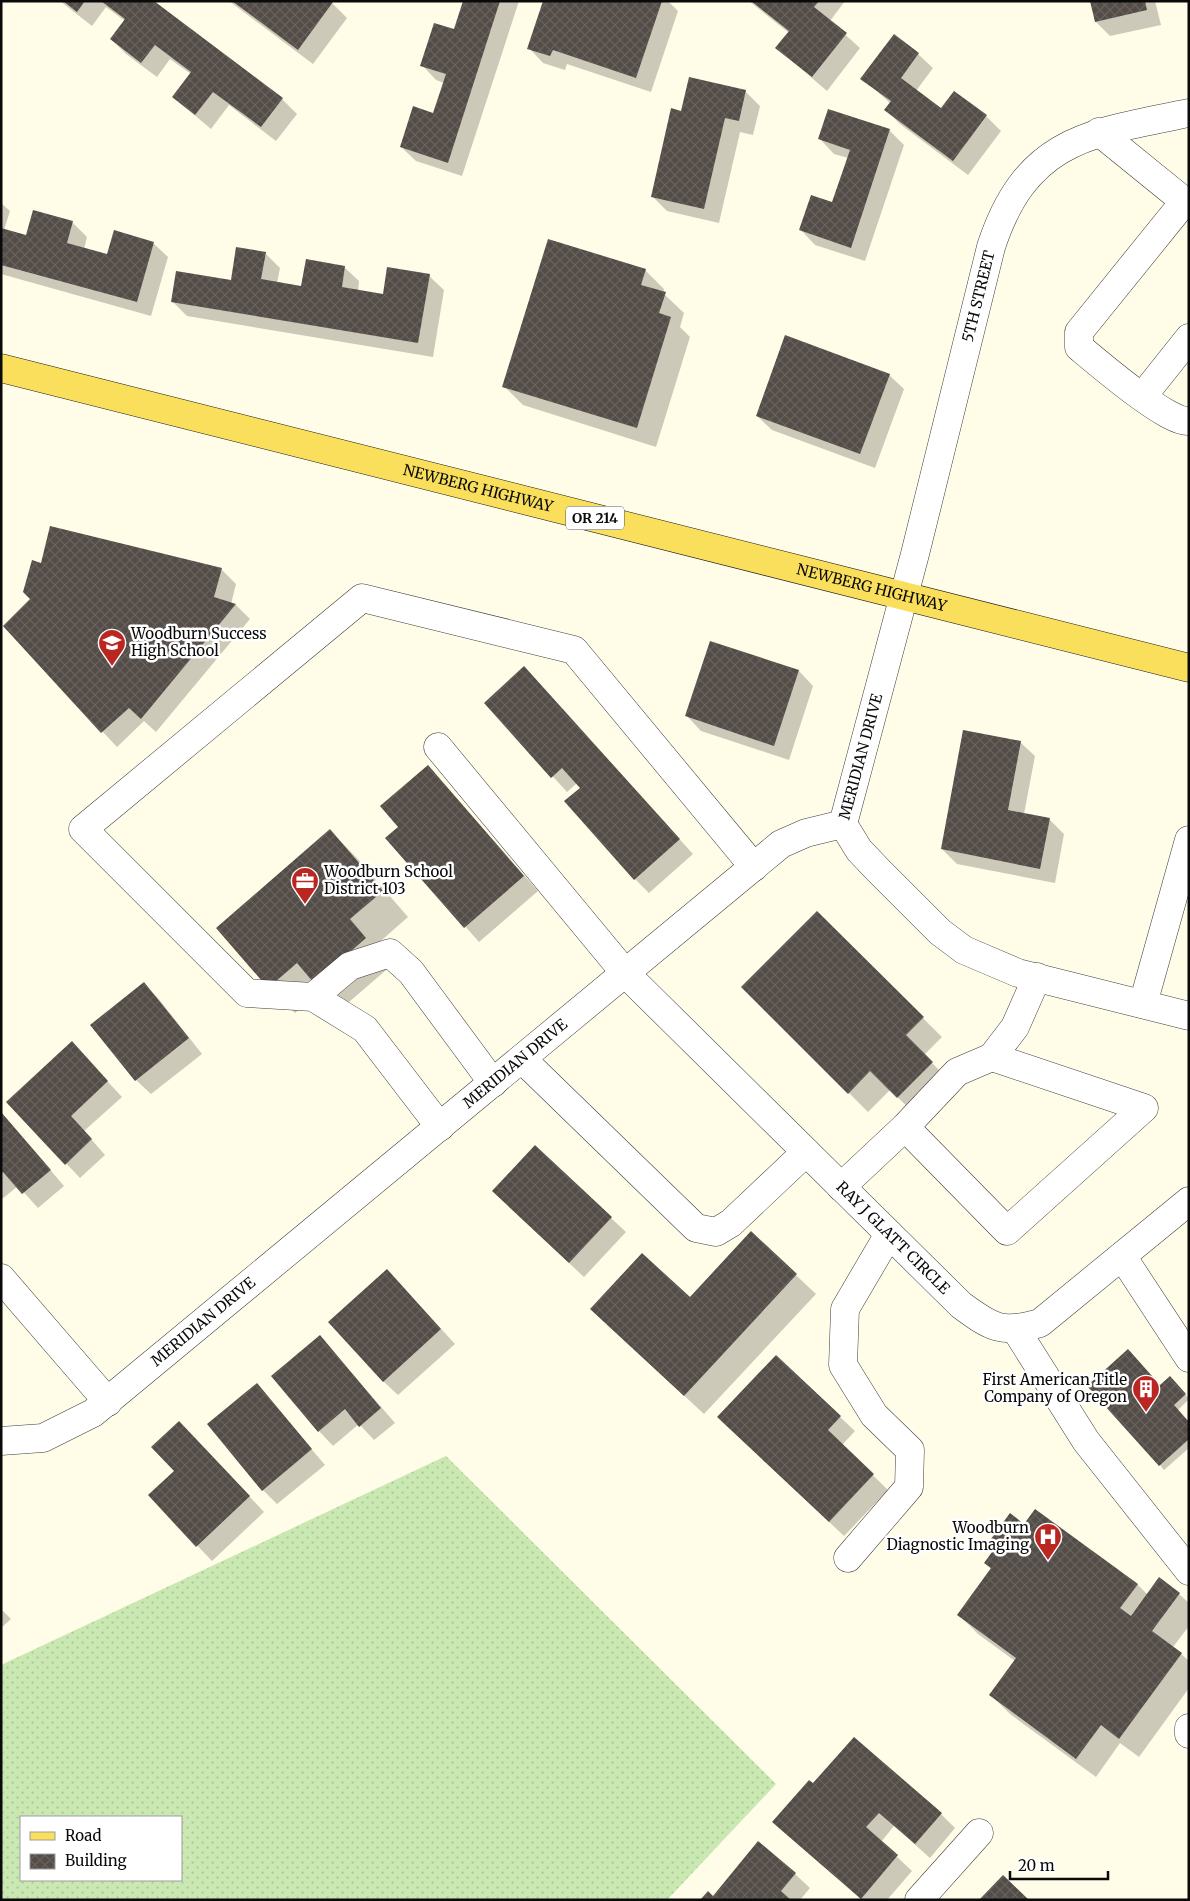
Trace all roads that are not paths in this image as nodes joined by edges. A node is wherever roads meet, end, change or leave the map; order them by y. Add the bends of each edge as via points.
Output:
1 (1189, 113) edge
2 (1099, 132) junction
3 (1186, 203) edge
4 (1189, 338) edge
5 (1, 368) edge
6 (1142, 397) junction
7 (1189, 421) edge
8 (904, 595) junction
9 (1189, 668) edge
10 (438, 747) dead end
11 (843, 824) junction
12 (1189, 840) edge
13 (754, 867) junction
14 (626, 974) junction
15 (1037, 977) junction
16 (313, 997) junction
17 (1143, 1004) junction
18 (1189, 1016) edge
19 (992, 1056) junction
20 (522, 1059) junction
21 (493, 1083) junction
22 (905, 1127) junction
23 (433, 1133) junction
24 (806, 1152) junction
25 (841, 1187) junction
26 (1189, 1201) edge
27 (889, 1234) junction
28 (1122, 1256) junction
29 (1, 1278) edge
30 (1016, 1330) junction
31 (1189, 1358) edge
32 (108, 1402) junction
33 (1, 1441) edge
34 (848, 1558) dead end
35 (1189, 1571) edge
36 (1189, 1728) edge
37 (1189, 1734) edge
38 (979, 1833) dead end
39 (919, 1900) edge

1 - 2 street, 5TH STREET
2 - 3 street
2 - 8 street, 5TH STREET via 1050,156 1031,171 1006,207 998,225
3 - 6 street via 1079,332 1079,347
4 - 6 street
5 - 8 main road, NEWBERG HIGHWAY / OR 214
6 - 7 street via 1183,422
8 - 9 main road, NEWBERG HIGHWAY / OR 214
8 - 11 street, MERIDIAN DRIVE
10 - 14 street, RAY J GLATT CIRCLE
11 - 13 street, MERIDIAN DRIVE via 806,832 781,844
11 - 15 street via 859,850 940,932 964,950 996,965
12 - 17 street
13 - 14 street, MERIDIAN DRIVE
13 - 16 street via 574,650 362,598 83,829 247,993
14 - 20 street, MERIDIAN DRIVE
14 - 24 street, RAY J GLATT CIRCLE
15 - 17 street
15 - 19 street via 1016,1027
16 - 21 street via 350,966 390,953 410,972
16 - 23 street via 365,1029
17 - 18 street
19 - 22 street via 957,1072
19 - 22 street via 1144,1108 1008,1231
20 - 21 street, MERIDIAN DRIVE
20 - 24 street via 696,1228 716,1232 731,1223
21 - 23 street, MERIDIAN DRIVE
22 - 25 street
23 - 32 street, MERIDIAN DRIVE
24 - 25 street, RAY J GLATT CIRCLE
25 - 27 street, RAY J GLATT CIRCLE
26 - 28 street, RAY J GLATT CIRCLE
27 - 30 street, RAY J GLATT CIRCLE via 961,1305 996,1327
27 - 34 street via 845,1308 843,1365 874,1415 910,1450 909,1487
28 - 30 street, RAY J GLATT CIRCLE via 1040,1323
28 - 31 street
29 - 32 street
30 - 35 street via 1086,1441
32 - 33 street, MERIDIAN DRIVE via 43,1438
36 - 37 street
38 - 39 street

